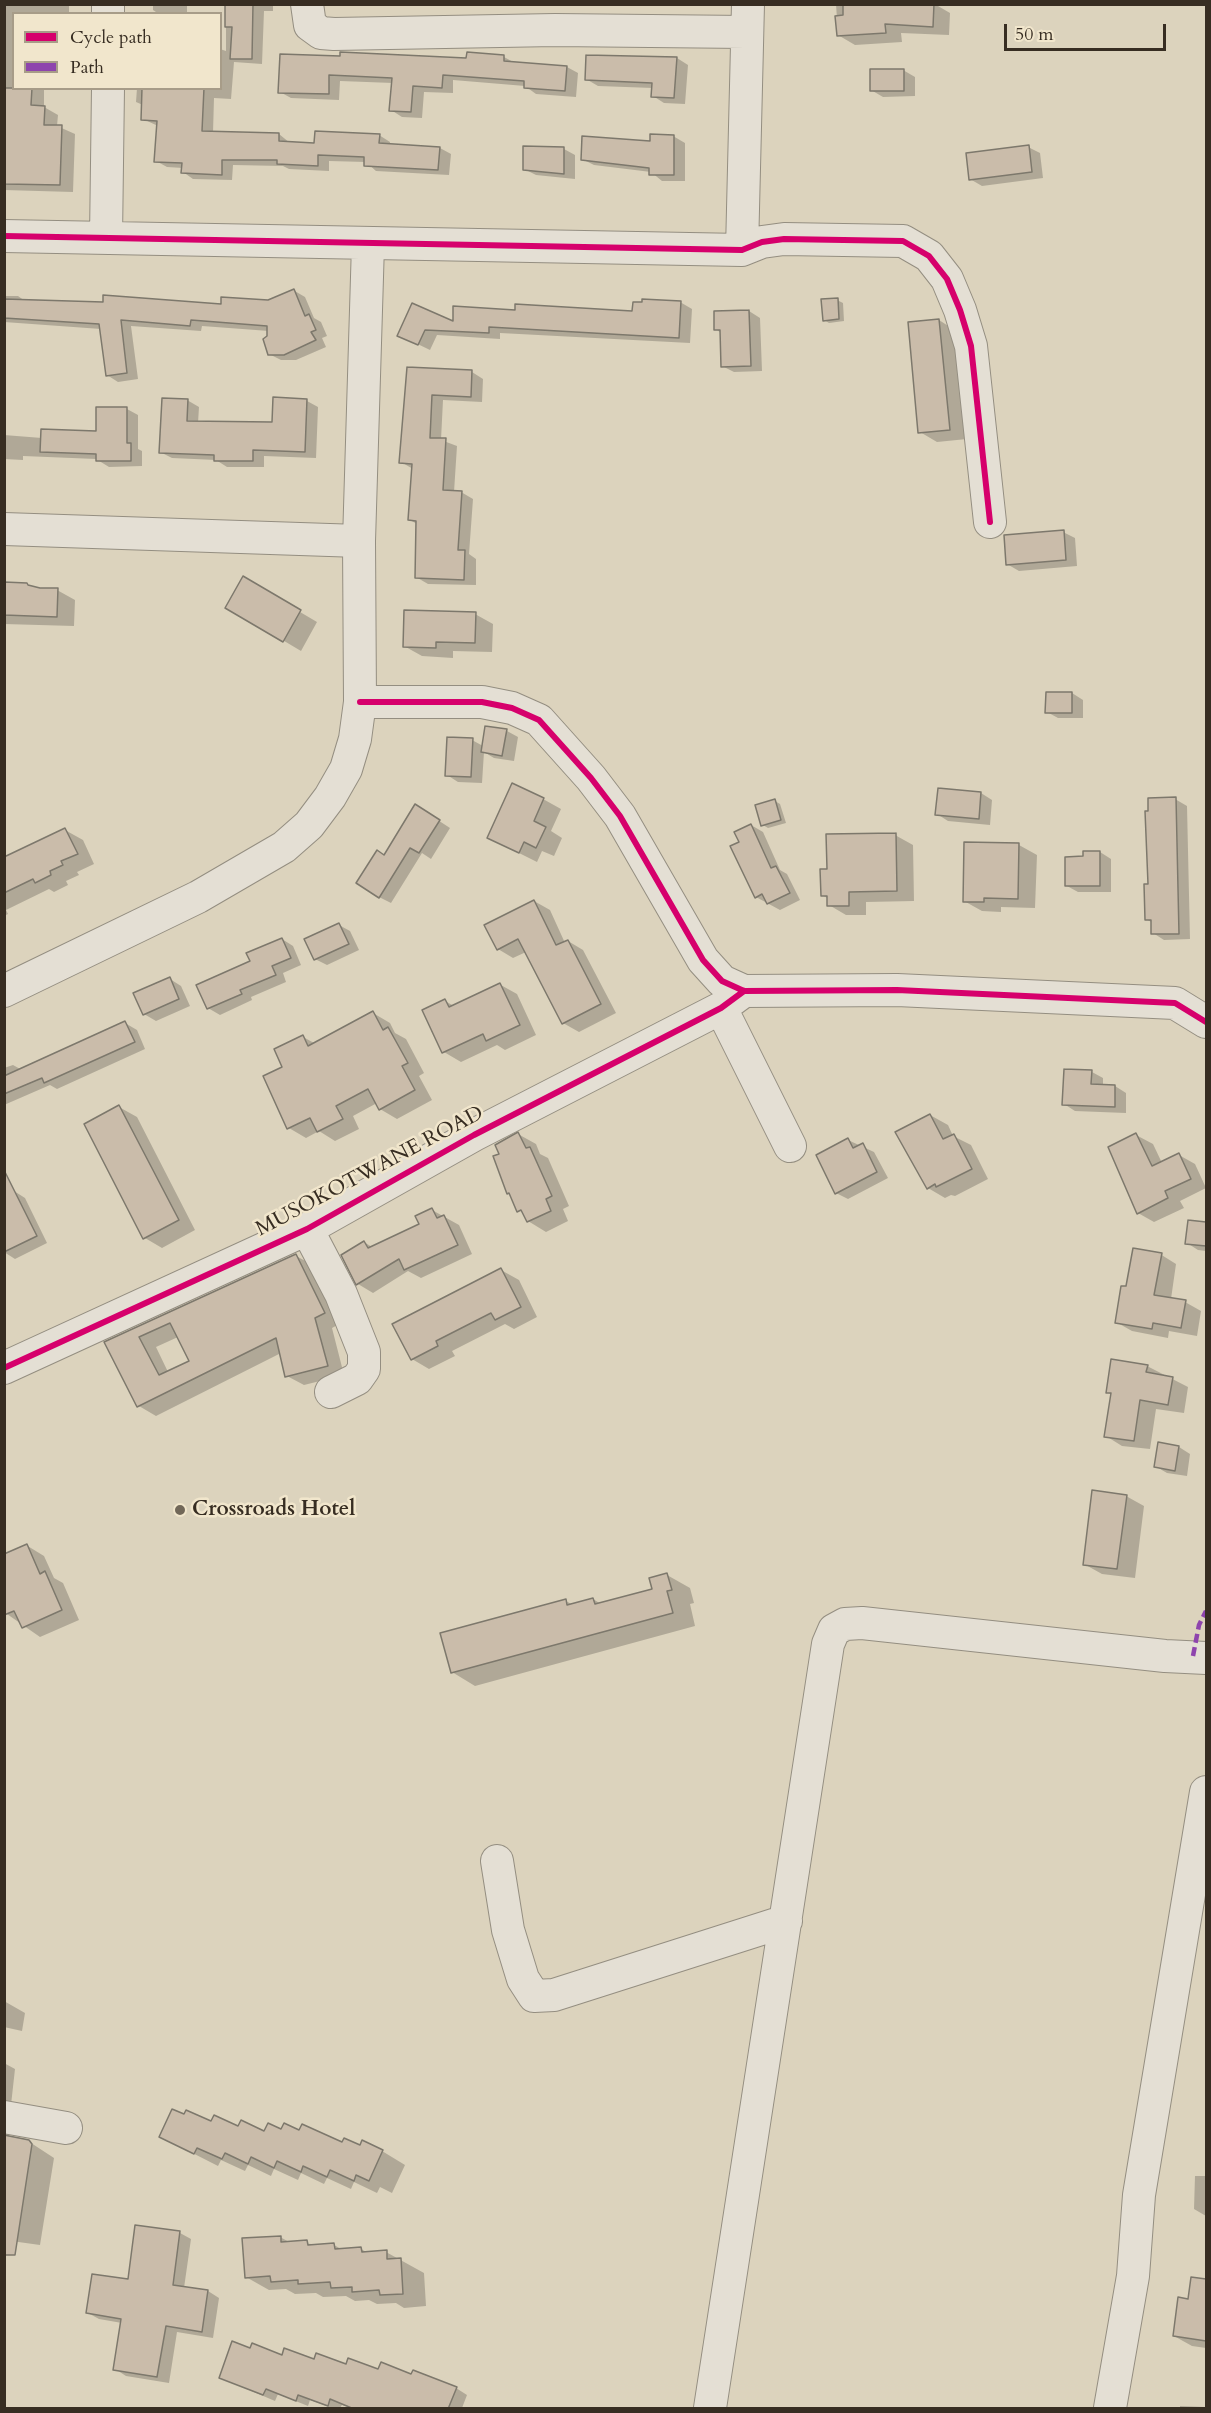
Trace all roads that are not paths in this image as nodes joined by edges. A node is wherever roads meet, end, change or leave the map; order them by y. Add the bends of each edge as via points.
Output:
1 (307, 4) edge
2 (552, 17) edge
3 (747, 18) edge
4 (108, 90) edge
5 (4, 236) edge
6 (106, 238) junction
7 (368, 244) junction
8 (742, 250) junction
9 (990, 522) dead end
10 (4, 529) edge
11 (359, 541) junction
12 (360, 702) junction
13 (4, 991) edge
14 (732, 1000) junction
15 (1175, 1003) junction
16 (1206, 1004) edge
17 (1206, 1022) edge
18 (790, 1146) dead end
19 (307, 1229) junction
20 (4, 1368) edge
21 (331, 1392) dead end
22 (1206, 1658) edge
23 (1206, 1792) edge
24 (497, 1861) dead end
25 (786, 1921) junction
26 (4, 2117) edge
27 (66, 2128) dead end
28 (710, 2409) edge
29 (1110, 2409) edge

1 - 2 street via 310,25 328,34
2 - 3 street
3 - 8 street
4 - 6 street
5 - 6 street
6 - 7 street
7 - 8 street
7 - 11 street
8 - 9 street via 784,239 903,241 929,255 947,279 970,346
10 - 11 street
11 - 12 street
12 - 13 street via 346,769 309,825 284,847 198,897
12 - 14 street via 482,702 512,708 539,720 620,816 703,960 722,981
14 - 15 street via 897,990
14 - 18 street
14 - 19 street, MUSOKOTWANE ROAD via 474,1135
15 - 16 street
15 - 17 street
19 - 20 street, MUSOKOTWANE ROAD
19 - 21 street via 364,1352 364,1369 357,1379
22 - 25 street via 861,1623 845,1624 834,1630 828,1644
23 - 29 street via 1139,2195 1133,2276
24 - 25 street via 508,1930 523,1980 534,1996 554,1995
25 - 28 street
26 - 27 street

